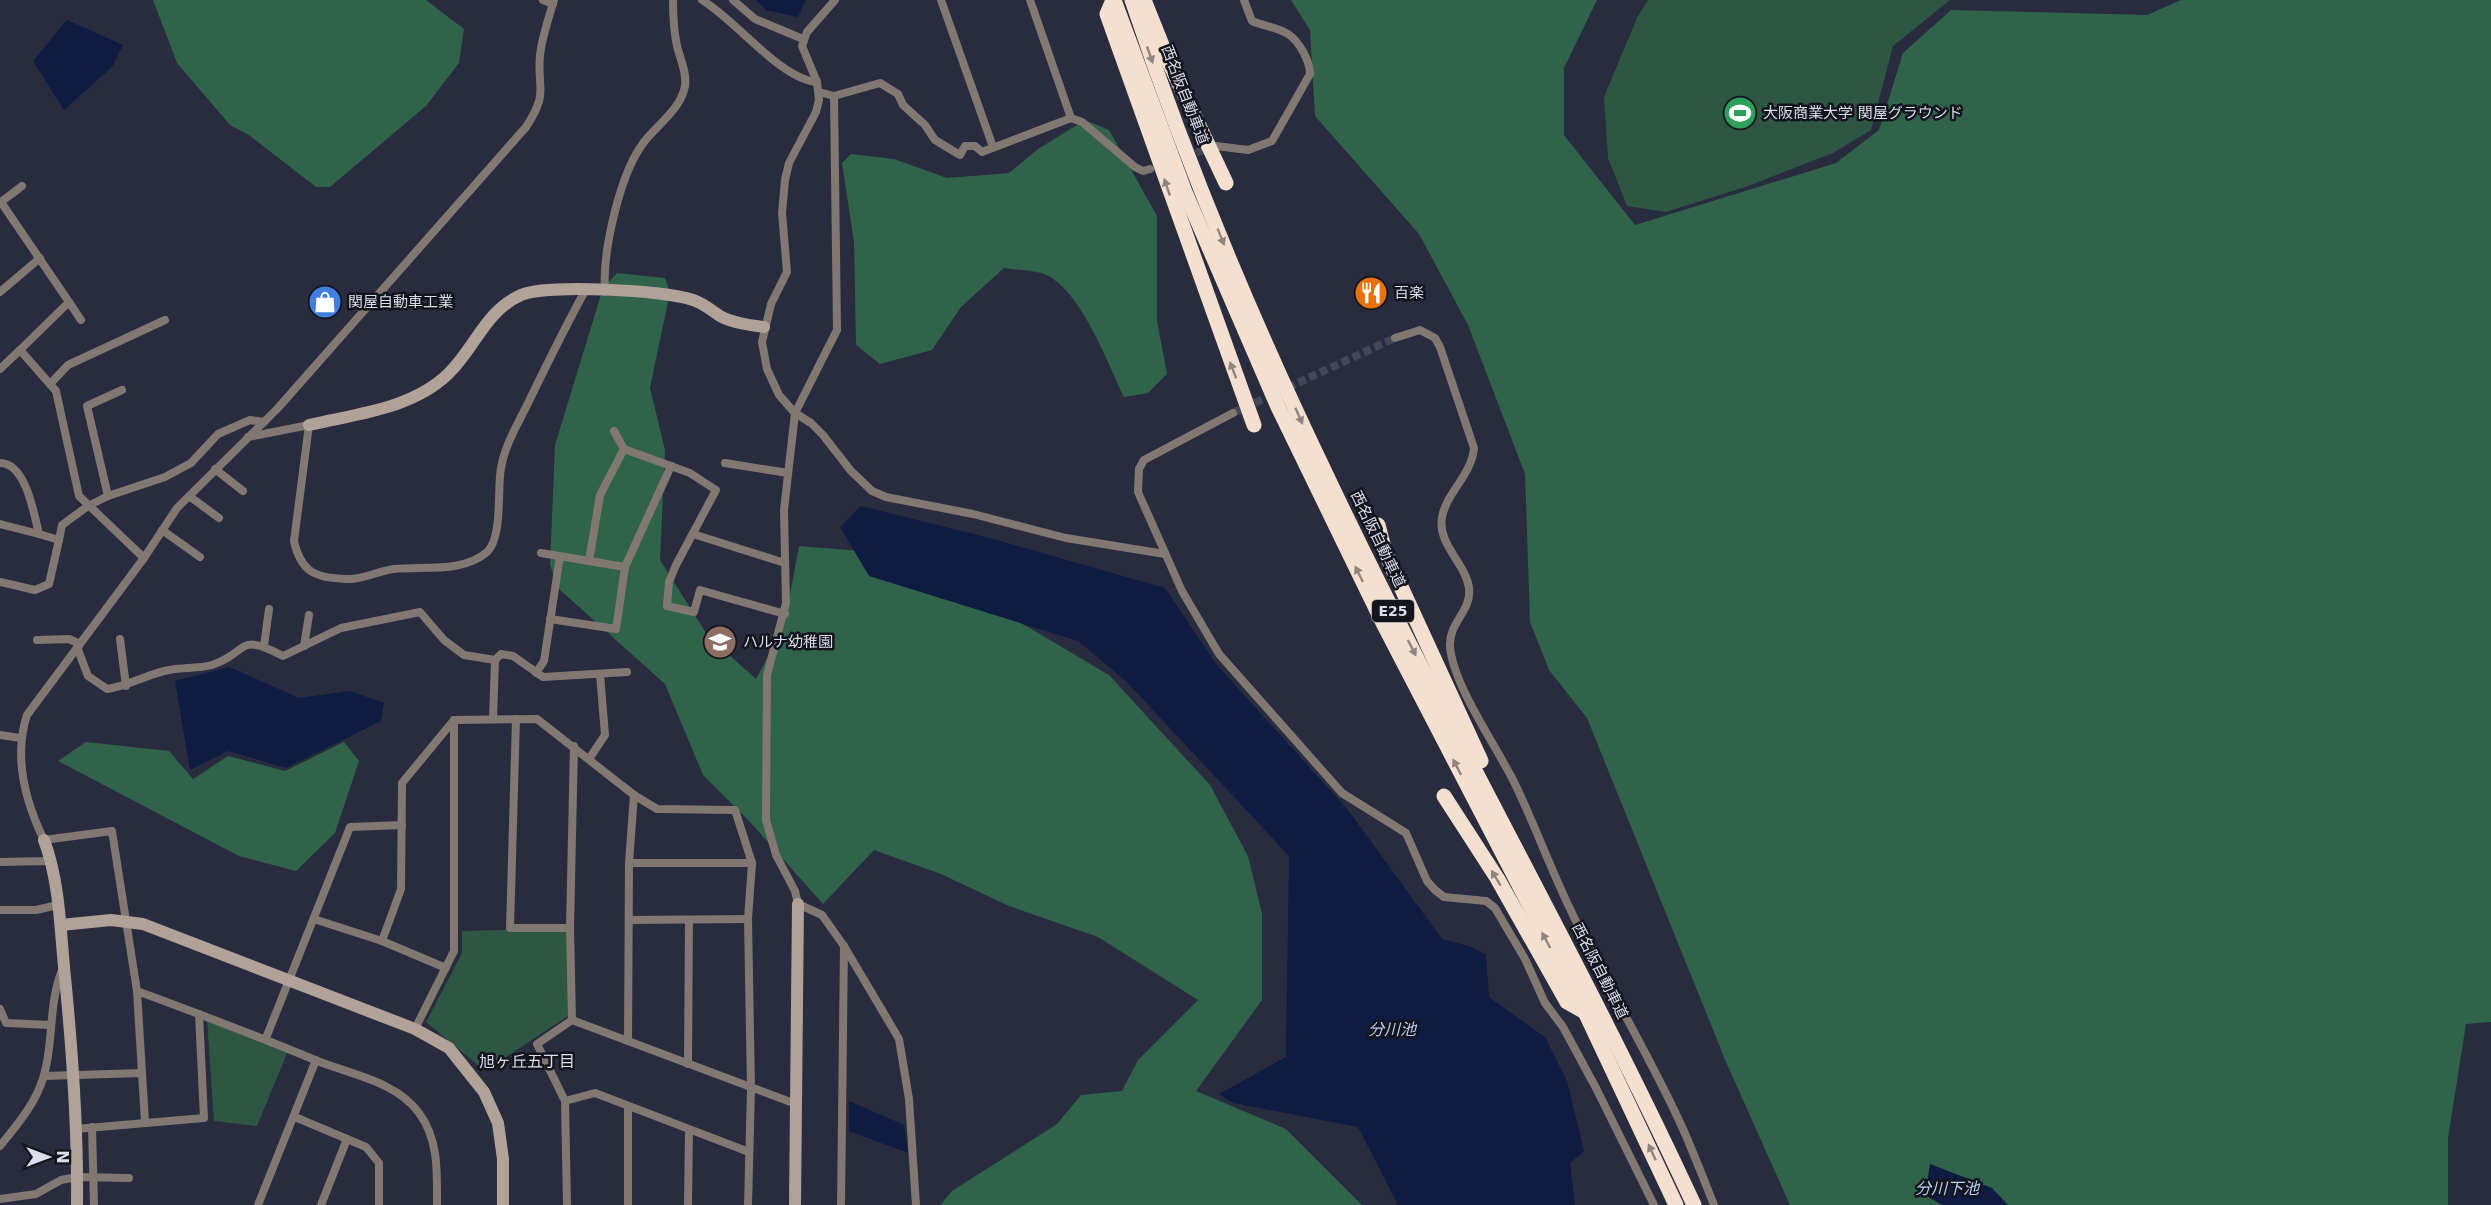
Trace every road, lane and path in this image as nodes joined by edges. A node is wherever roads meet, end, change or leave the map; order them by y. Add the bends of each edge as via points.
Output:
1 (543, 0) edge
2 (673, 0) edge
3 (702, 0) edge
4 (732, 0) edge
5 (835, 0) edge
6 (941, 0) edge
7 (1030, 0) edge
8 (1114, 0) edge
9 (1132, 0) edge
10 (1144, 0) edge
11 (1244, 0) edge
12 (554, 2) edge
13 (803, 39) junction
14 (817, 82) junction
15 (819, 92) junction
16 (834, 96) junction
17 (1071, 118) junction
18 (1216, 146) tunnel mouth
19 (993, 147) junction
20 (1150, 169) dead end
21 (1226, 183) dead end
22 (22, 186) dead end
23 (40, 258) junction
24 (0, 278) edge
25 (3, 289) edge
26 (585, 291) junction
27 (605, 292) junction
28 (69, 302) junction
29 (81, 320) dead end
30 (165, 320) dead end
31 (764, 327) junction
32 (1395, 338) tunnel mouth
33 (20, 350) junction
34 (0, 369) edge
35 (50, 384) junction
36 (122, 390) dead end
37 (795, 413) junction
38 (1233, 413) tunnel mouth
39 (264, 423) junction
40 (309, 425) junction
41 (1254, 425) dead end
42 (614, 431) dead end
43 (248, 437) junction
44 (624, 449) junction
45 (0, 463) edge
46 (725, 463) dead end
47 (671, 466) junction
48 (215, 470) junction
49 (788, 472) junction
50 (243, 491) dead end
51 (108, 496) junction
52 (189, 496) junction
53 (88, 506) junction
54 (219, 518) dead end
55 (0, 524) edge
56 (1378, 525) dead end
57 (162, 530) junction
58 (39, 534) junction
59 (693, 534) junction
60 (59, 540) junction
61 (541, 553) dead end
62 (1165, 554) junction
63 (560, 556) junction
64 (200, 557) dead end
65 (144, 558) junction
66 (589, 561) junction
67 (785, 563) junction
68 (625, 567) junction
69 (0, 582) edge
70 (269, 609) dead end
71 (785, 614) junction
72 (309, 615) dead end
73 (550, 619) junction
74 (120, 639) dead end
75 (38, 640) dead end
76 (78, 646) junction
77 (264, 646) junction
78 (304, 646) junction
79 (495, 660) junction
80 (627, 672) dead end
81 (536, 673) junction
82 (600, 674) junction
83 (126, 686) junction
84 (493, 719) junction
85 (516, 719) junction
86 (454, 720) junction
87 (0, 735) edge
88 (20, 738) junction
89 (574, 746) junction
90 (589, 759) junction
91 (634, 795) junction
92 (1444, 796) dead end
93 (402, 825) junction
94 (44, 840) junction
95 (51, 861) junction
96 (0, 862) edge
97 (629, 863) junction
98 (753, 863) junction
99 (1536, 888) junction
100 (798, 904) junction
101 (58, 905) junction
102 (0, 910) edge
103 (314, 919) junction
104 (748, 919) junction
105 (629, 920) junction
106 (689, 920) junction
107 (126, 921) junction
108 (61, 925) junction
109 (570, 928) junction
110 (382, 941) junction
111 (844, 945) junction
112 (64, 965) junction
113 (446, 968) junction
114 (290, 980) junction
115 (136, 991) junction
116 (0, 1009) edge
117 (1585, 1012) junction
118 (199, 1014) junction
119 (572, 1020) junction
120 (3, 1023) edge
121 (51, 1025) junction
122 (415, 1029) junction
123 (266, 1038) junction
124 (628, 1041) junction
125 (316, 1060) junction
126 (688, 1064) junction
127 (141, 1073) junction
128 (44, 1076) junction
129 (74, 1076) junction
130 (751, 1089) junction
131 (566, 1101) junction
132 (796, 1104) junction
133 (628, 1108) junction
134 (295, 1117) junction
135 (145, 1122) junction
136 (92, 1127) junction
137 (76, 1129) junction
138 (689, 1131) junction
139 (347, 1139) junction
140 (0, 1146) edge
141 (749, 1152) junction
142 (77, 1177) junction
143 (93, 1177) junction
144 (129, 1178) dead end
145 (0, 1198) edge
146 (77, 1205) edge
147 (94, 1205) edge
148 (258, 1205) edge
149 (321, 1205) edge
150 (379, 1205) edge
151 (437, 1205) edge
152 (503, 1205) edge
153 (567, 1205) edge
154 (628, 1205) edge
155 (688, 1205) edge
156 (748, 1205) edge
157 (795, 1205) edge
158 (841, 1205) edge
159 (916, 1205) edge
160 (1654, 1205) edge
161 (1676, 1205) edge
162 (1694, 1205) edge
163 (1714, 1205) edge

1 - 12 street
2 - 27 street via 676,45 686,76 685,88 632,164 606,251
3 - 14 street via 777,64 808,82
4 - 13 street via 754,19
5 - 13 street
6 - 19 street
7 - 17 street
41 -> 8 highway via 1107,14
117 -> 8 highway, E25 via 1383,623 1278,407 1185,192
9 -> 99 highway, 西名阪自動車道 / E25 via 1171,112 1228,254 1323,469
10 - 21 highway
11 - 18 street via 1252,21 1289,34 1306,57 1310,74 1272,141 1248,150
12 - 39 street via 540,54 542,96 526,127
13 - 14 street via 804,55
14 - 15 street
15 - 16 street
15 - 31 street via 816,112 797,143 785,180 782,213 787,272
16 - 19 street via 880,83 898,94 934,140 960,155 965,147 975,146 982,152
16 - 37 street via 837,330
17 - 19 street
17 - 20 street via 1082,122 1135,166 1143,171
22 - 23 street via 1,202
23 - 25 street
23 - 28 street
24 - 25 street
26 - 27 street
26 - 40 street via 542,290 523,294 504,304 489,319 448,374 415,397
26 - 40 street via 512,435 501,467 497,526 489,550 472,562 392,569 357,580 315,575 298,558 294,541
27 - 31 street via 678,296 730,320
28 - 29 street
28 - 33 street
30 - 35 street via 68,365
31 - 37 street via 762,342 767,369 779,395
32 - 163 street via 1420,330 1435,338 1473,448 1441,524 1469,588 1467,605 1451,629 1450,647 1457,671 1515,784 1577,925 1682,1128
33 - 34 street
33 - 35 street
35 - 53 street via 60,403 79,496
36 - 51 street via 87,406
37 - 49 street
37 - 62 street via 824,435 861,482 886,497 1066,538
38 - 62 street via 1144,460 1138,470 1138,492
39 - 43 street
39 - 51 street via 250,420 218,434 191,463 165,477
40 - 43 street
42 - 44 street
43 - 48 street
44 - 47 street
44 - 66 street via 600,495
45 - 58 street via 18,471
46 - 49 street
47 - 59 street via 690,472 716,490
47 - 68 street
48 - 50 street
48 - 52 street
49 - 67 street
51 - 53 street
52 - 54 street
52 - 57 street
53 - 60 street via 62,525
53 - 65 street
55 - 58 street
56 - 99 highway via 1385,552 1538,875
57 - 64 street
57 - 65 street
58 - 60 street
59 - 67 street
59 - 71 street via 669,582 667,606 694,612 700,590
60 - 69 street via 49,584 35,590
61 - 63 street
62 - 160 street via 1219,654 1326,777 1356,803 1406,833 1427,881 1444,897 1486,901 1495,908 1545,1003 1563,1027
63 - 66 street
63 - 73 street
65 - 76 street
66 - 68 street
67 - 71 street
68 - 73 street via 616,629
70 - 77 street
71 - 100 street via 768,664 765,802 770,838
72 - 78 street
73 - 81 street via 544,661
74 - 83 street
75 - 76 street via 69,639
76 - 83 street via 82,666 97,685 107,689
76 - 88 street via 27,715
77 - 78 street via 283,656
77 - 83 street via 241,645 210,665 168,670
78 - 79 street via 340,628 420,612 444,640 464,655
79 - 81 street via 501,654 513,656
79 - 84 street
80 - 82 street
81 - 82 street via 543,677
82 - 90 street via 605,735
84 - 85 street
84 - 86 street
85 - 89 street via 537,718
85 - 109 street via 510,928
86 - 93 street via 402,783
86 - 113 street via 454,951
87 - 88 street
88 - 94 street via 22,778 30,811
89 - 90 street
89 - 109 street
90 - 91 street
91 - 97 street
91 - 98 street via 664,810 735,810
117 -> 92 highway via 1567,1002 1497,878
93 - 103 street via 350,827
93 - 110 street via 400,889
94 - 95 street
94 - 107 street via 112,831
95 - 96 street
95 - 101 street
97 - 98 street
97 - 105 street
98 - 104 street
99 - 162 highway, 西名阪自動車道 / E25 via 1644,1096
100 - 111 street via 822,915
100 - 132 street
101 - 102 street via 36,910
101 - 108 street
103 - 110 street
103 - 114 street
104 - 106 street
104 - 130 street
105 - 106 street
105 - 124 street
106 - 126 street
107 - 108 street
107 - 114 street via 175,935
107 - 115 street
108 - 112 street
109 - 119 street
110 - 113 street
111 - 158 street
111 - 159 street via 899,1039 909,1099
112 - 121 street via 54,992
112 - 129 street
113 - 122 street
114 - 122 street
114 - 123 street
115 - 118 street
115 - 127 street
116 - 120 street
161 -> 117 highway, E25
118 - 123 street
118 - 135 street via 204,1118
119 - 124 street
119 - 131 street via 537,1044
120 - 121 street
121 - 128 street
122 - 152 street via 449,1048 484,1092 498,1123
123 - 125 street
124 - 126 street
125 - 134 street
125 - 151 street via 401,1095 419,1112 430,1133 436,1158
126 - 130 street
127 - 129 street
127 - 135 street
128 - 129 street
128 - 140 street via 33,1102
129 - 137 street
130 - 132 street
130 - 141 street
131 - 133 street via 595,1093
131 - 153 street
132 - 157 street
133 - 138 street
133 - 154 street
134 - 139 street
134 - 148 street
135 - 136 street
136 - 137 street
136 - 143 street
137 - 142 street
138 - 141 street
138 - 155 street
139 - 149 street
139 - 150 street via 366,1147 379,1163
141 - 156 street
142 - 143 street
142 - 145 street via 61,1180 36,1194
142 - 146 street
143 - 144 street
143 - 147 street

